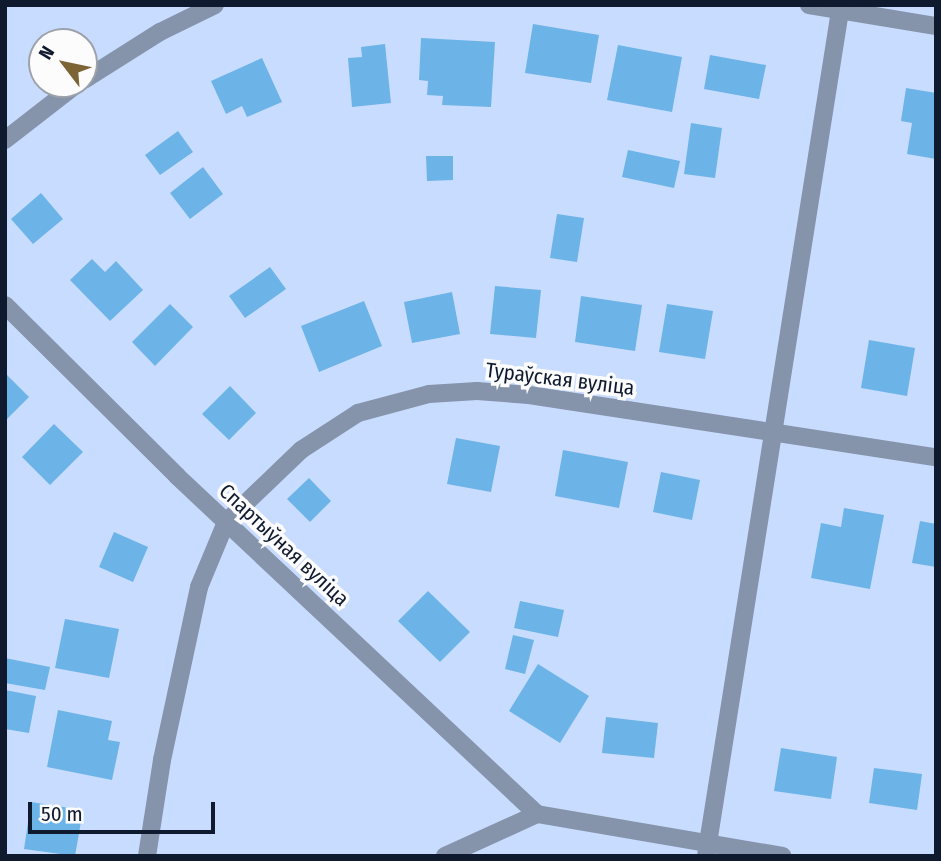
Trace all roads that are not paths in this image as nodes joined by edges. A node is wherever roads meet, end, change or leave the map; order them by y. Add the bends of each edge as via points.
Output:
1 (215, 5) edge
2 (809, 5) edge
3 (840, 8) edge
4 (936, 26) edge
5 (98, 70) edge
6 (59, 98) edge
7 (5, 140) edge
8 (5, 305) edge
9 (774, 434) junction
10 (936, 457) edge
11 (226, 522) junction
12 (537, 814) junction
13 (707, 850) edge
14 (146, 856) edge
15 (445, 856) edge
16 (782, 856) edge

1 - 5 street
2 - 3 street
3 - 4 street
3 - 9 street
6 - 7 street
8 - 11 street, Спартыўная вуліца
9 - 10 street, Тураўская вуліца
9 - 11 street, Тураўская вуліца via 529,395 429,394 358,413 301,450
9 - 13 street
11 - 12 street, Спартыўная вуліца
11 - 14 street, Тураўская вуліца via 199,587
12 - 13 street
12 - 15 street
13 - 16 street

